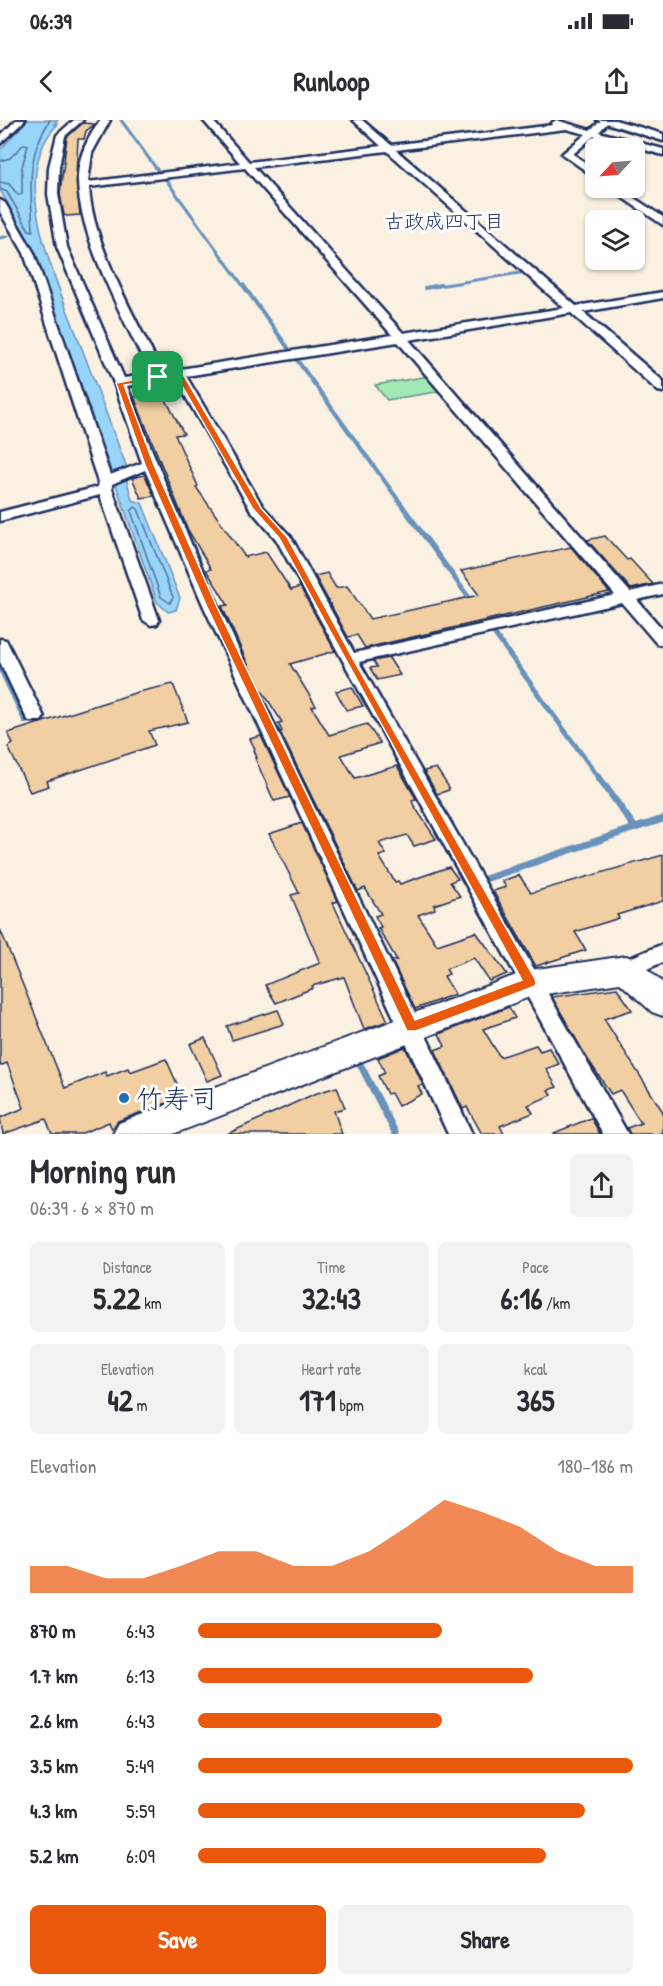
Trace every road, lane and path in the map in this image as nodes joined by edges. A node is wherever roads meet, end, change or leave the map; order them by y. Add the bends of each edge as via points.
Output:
1 (21, 120) edge
2 (79, 120) edge
3 (106, 120) edge
4 (207, 120) edge
5 (357, 120) edge
6 (367, 120) edge
7 (543, 120) edge
8 (605, 121) edge
9 (566, 126) junction
10 (591, 132) junction
11 (663, 138) edge
12 (0, 141) edge
13 (394, 147) junction
14 (663, 152) edge
15 (248, 165) junction
16 (585, 167) edge
17 (84, 185) junction
18 (628, 198) edge
19 (0, 203) edge
20 (663, 222) edge
21 (663, 295) edge
22 (579, 309) junction
23 (401, 338) junction
24 (179, 374) junction
25 (663, 375) edge
26 (158, 377) junction
27 (120, 383) junction
28 (663, 388) edge
29 (141, 467) junction
30 (107, 483) junction
31 (0, 517) edge
32 (663, 589) edge
33 (626, 597) junction
34 (151, 620) dead end
35 (663, 640) edge
36 (0, 644) edge
37 (348, 659) junction
38 (35, 717) dead end
39 (663, 953) edge
40 (626, 969) junction
41 (530, 983) junction
42 (663, 1003) edge
43 (411, 1028) junction
44 (131, 1134) edge
45 (460, 1134) edge
46 (616, 1134) edge

1 - 12 street
2 - 27 street via 60,138 54,167 56,219 62,247
3 - 17 street via 91,145
4 - 15 street
5 - 13 street
6 - 13 street
7 - 9 street
8 - 10 street
8 - 11 street
9 - 10 street
9 - 13 street
10 - 14 street
10 - 16 street via 567,154
13 - 15 street
13 - 22 street
15 - 17 street
15 - 23 street
17 - 26 street via 85,206 110,271
18 - 20 street
19 - 30 street via 12,232 29,253
21 - 22 street
22 - 23 street
22 - 25 street
22 - 28 street
23 - 24 street
23 - 33 street
24 - 26 street
24 - 37 street via 257,509 283,537
26 - 27 street
27 - 29 street
29 - 30 street
29 - 43 street via 212,607
30 - 31 street
30 - 34 street
32 - 33 street
33 - 35 street
33 - 37 street
36 - 38 street
37 - 41 street
39 - 40 street
40 - 41 main road
40 - 42 main road
41 - 43 main road
41 - 46 street
43 - 44 main road
43 - 45 street

